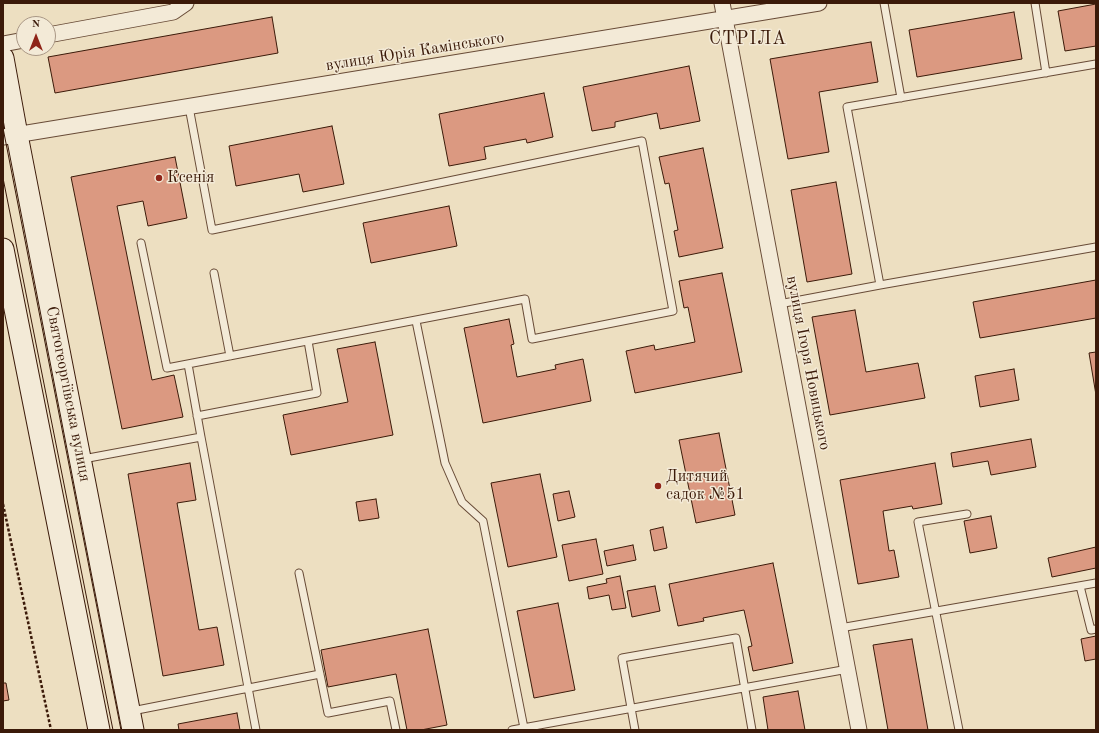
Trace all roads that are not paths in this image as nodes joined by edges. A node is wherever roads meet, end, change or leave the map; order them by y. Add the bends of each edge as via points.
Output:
1 (186, 3) edge
2 (722, 3) edge
3 (819, 3) edge
4 (884, 3) edge
5 (1035, 3) edge
6 (725, 19) junction
7 (56, 34) edge
8 (16, 42) edge
9 (3, 44) edge
10 (3, 58) edge
11 (1096, 64) edge
12 (1046, 73) junction
13 (901, 98) junction
14 (189, 107) junction
15 (10, 136) edge
16 (141, 243) dead end
17 (1096, 247) edge
18 (3, 249) edge
19 (214, 273) dead end
20 (880, 284) junction
21 (779, 304) junction
22 (416, 321) junction
23 (308, 341) junction
24 (230, 356) junction
25 (188, 364) junction
26 (197, 416) junction
27 (201, 437) junction
28 (80, 460) junction
29 (967, 514) dead end
30 (299, 572) dead end
31 (1096, 583) edge
32 (1080, 586) junction
33 (935, 611) junction
34 (840, 628) junction
35 (1096, 629) edge
36 (848, 669) junction
37 (320, 674) junction
38 (744, 687) junction
39 (248, 688) junction
40 (631, 708) junction
41 (132, 721) edge
42 (524, 728) junction
43 (99, 730) edge
44 (256, 730) edge
45 (396, 730) edge
46 (512, 730) edge
47 (635, 730) edge
48 (752, 730) edge
49 (859, 730) edge
50 (959, 730) edge

1 - 7 street via 173,12
2 - 6 street, вулиця Ігоря Новицького
3 - 6 street, вулиця Юрія Камінського
4 - 13 lane
5 - 12 lane
6 - 14 street, вулиця Юрія Камінського
6 - 21 street, вулиця Ігоря Новицького
8 - 9 street
10 - 15 main road, Святогеоргіївська вулиця
11 - 12 lane
12 - 13 lane
13 - 20 lane via 848,107
14 - 15 street, вулиця Юрія Камінського
14 - 22 lane via 212,230 642,141 673,311 532,339 525,299
15 - 28 main road, Святогеоргіївська вулиця
16 - 25 lane via 167,368
17 - 20 lane
18 - 43 main road
19 - 24 lane
20 - 21 lane
21 - 34 street, вулиця Ігоря Новицького
22 - 23 lane
22 - 42 lane via 445,463 462,502 483,521
23 - 24 lane
23 - 26 lane via 317,393
24 - 25 lane
25 - 26 lane
26 - 27 lane
27 - 28 lane
27 - 39 lane
28 - 41 main road, Святогеоргіївська вулиця
29 - 33 lane via 918,522
30 - 37 lane
31 - 32 lane
32 - 33 lane
32 - 35 lane via 1091,630
33 - 34 lane
33 - 50 lane
34 - 36 street, вулиця Ігоря Новицького
36 - 38 lane
36 - 49 street, вулиця Ігоря Новицького
37 - 39 lane
37 - 45 lane via 328,713 390,701
38 - 40 lane
38 - 40 lane via 736,638 622,658
38 - 48 lane
39 - 41 lane
39 - 44 lane
40 - 42 lane
40 - 47 lane
42 - 46 lane

